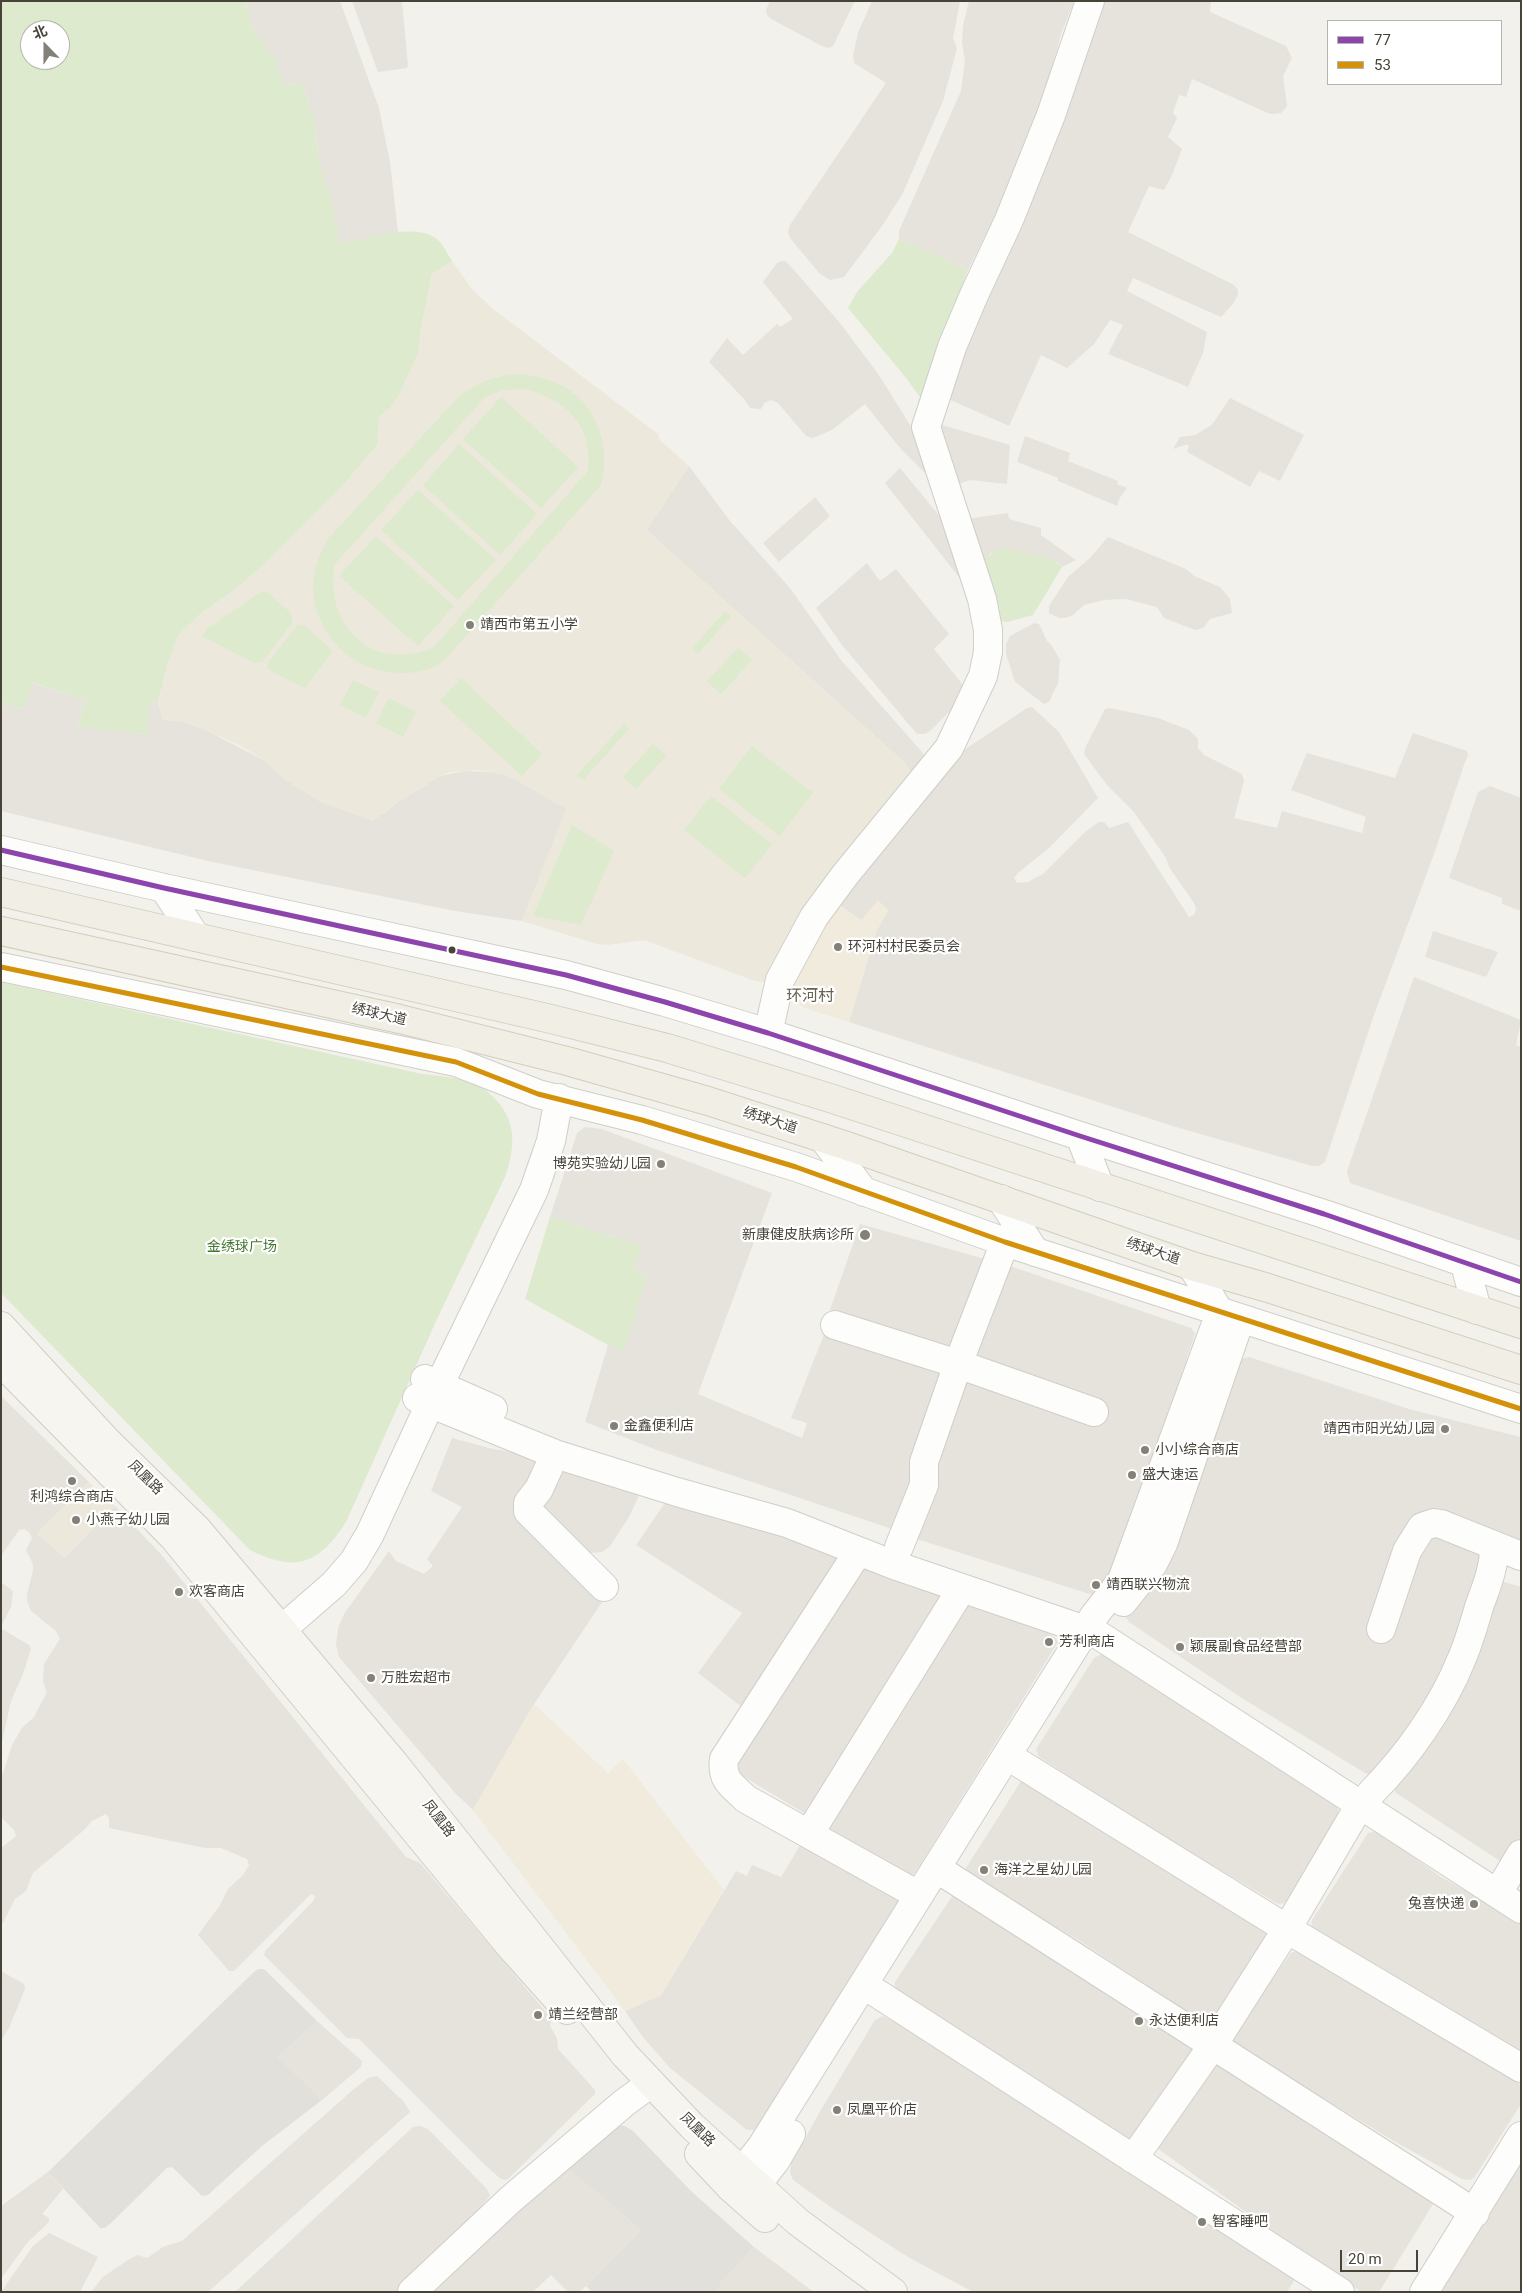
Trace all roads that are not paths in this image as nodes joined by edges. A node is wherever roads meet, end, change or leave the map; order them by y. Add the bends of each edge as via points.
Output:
1 (1090, 1) edge
2 (1, 850) edge
3 (164, 888) junction
4 (1, 892) edge
5 (1, 931) edge
6 (196, 937) junction
7 (1, 967) edge
8 (768, 1032) junction
9 (549, 1096) junction
10 (1080, 1136) junction
11 (823, 1138) junction
12 (1100, 1187) junction
13 (864, 1192) junction
14 (1001, 1199) junction
15 (1005, 1242) junction
16 (1035, 1252) junction
17 (1465, 1264) junction
18 (1192, 1266) junction
19 (1521, 1282) edge
20 (1477, 1310) junction
21 (1230, 1317) junction
22 (1521, 1324) edge
23 (835, 1325) dead end
24 (1, 1326) edge
25 (1453, 1348) junction
26 (1, 1362) edge
27 (958, 1364) junction
28 (1521, 1370) edge
29 (428, 1392) junction
30 (1474, 1393) junction
31 (1521, 1409) edge
32 (1094, 1412) dead end
33 (554, 1454) junction
34 (1494, 1545) junction
35 (899, 1547) junction
36 (858, 1552) junction
37 (1521, 1556) edge
38 (604, 1587) dead end
39 (962, 1588) junction
40 (1097, 1625) junction
41 (1381, 1629) dead end
42 (267, 1631) junction
43 (1019, 1762) junction
44 (1366, 1798) junction
45 (809, 1834) junction
46 (1521, 1854) edge
47 (947, 1875) junction
48 (1513, 1886) edge
49 (918, 1895) junction
50 (1521, 1909) edge
51 (1287, 1929) junction
52 (875, 1992) junction
53 (1213, 2045) junction
54 (1521, 2068) edge
55 (638, 2092) junction
56 (1521, 2136) edge
57 (1133, 2159) junction
58 (744, 2186) junction
59 (1475, 2213) junction
60 (412, 2292) edge
61 (862, 2292) edge
62 (893, 2292) edge
63 (1340, 2292) edge
64 (1424, 2292) edge

1 - 8 street via 1051,115 1013,211 952,347 926,427 982,599 988,630 983,676 949,748 814,917 780,980
2 - 3 street
3 - 6 street
3 - 8 street via 566,975
4 - 6 main road
5 - 11 main road, 绣球大道 via 400,1019 567,1061
6 - 12 main road via 551,1018 667,1048
7 - 9 street via 456,1062
8 - 10 street
9 - 13 street via 652,1122
9 - 29 street via 536,1123 519,1188
10 - 12 street
10 - 17 street via 1324,1214
11 - 13 street
11 - 14 main road, 绣球大道
12 - 20 main road
13 - 15 street
14 - 16 street
14 - 18 main road, 绣球大道
15 - 16 street
15 - 27 street
16 - 21 street
17 - 19 street
17 - 20 street
18 - 21 street
18 - 25 main road, 绣球大道
20 - 22 main road
21 - 30 street
21 - 40 street via 1122,1580
23 - 27 street
24 - 42 main road, 凤凰路 via 106,1440 197,1529
25 - 28 main road, 绣球大道
25 - 30 street
26 - 42 main road, 凤凰路
27 - 32 street
27 - 35 street via 924,1462 924,1485
29 - 33 street
29 - 35 street via 686,1481 796,1510
29 - 42 street via 370,1534 354,1561 334,1584
30 - 31 street
33 - 36 street via 787,1524
33 - 38 street via 539,1489 528,1503 528,1511
34 - 37 street
34 - 41 street via 1442,1524 1422,1527 1407,1551
34 - 44 street via 1491,1574 1463,1658 1412,1744
35 - 40 street
36 - 39 street
36 - 45 street via 724,1760 722,1770 725,1779 746,1799
39 - 40 street
39 - 45 street
40 - 43 street
40 - 44 street
40 - 49 street
42 - 55 main road, 凤凰路 via 290,1681 509,1945
42 - 58 main road, 凤凰路 via 394,1763 625,2055
43 - 47 street
43 - 51 street
44 - 48 street
44 - 50 street
44 - 51 street
45 - 49 street
46 - 48 street
47 - 52 street
47 - 53 street
49 - 58 street via 762,2146
51 - 53 street
51 - 54 street
52 - 57 street
52 - 58 street via 776,2160
53 - 57 street
53 - 59 street
55 - 58 main road, 凤凰路
55 - 60 street via 511,2199
56 - 59 street
57 - 63 street
58 - 61 main road, 凤凰路 via 779,2230
58 - 62 main road, 凤凰路
59 - 64 street

